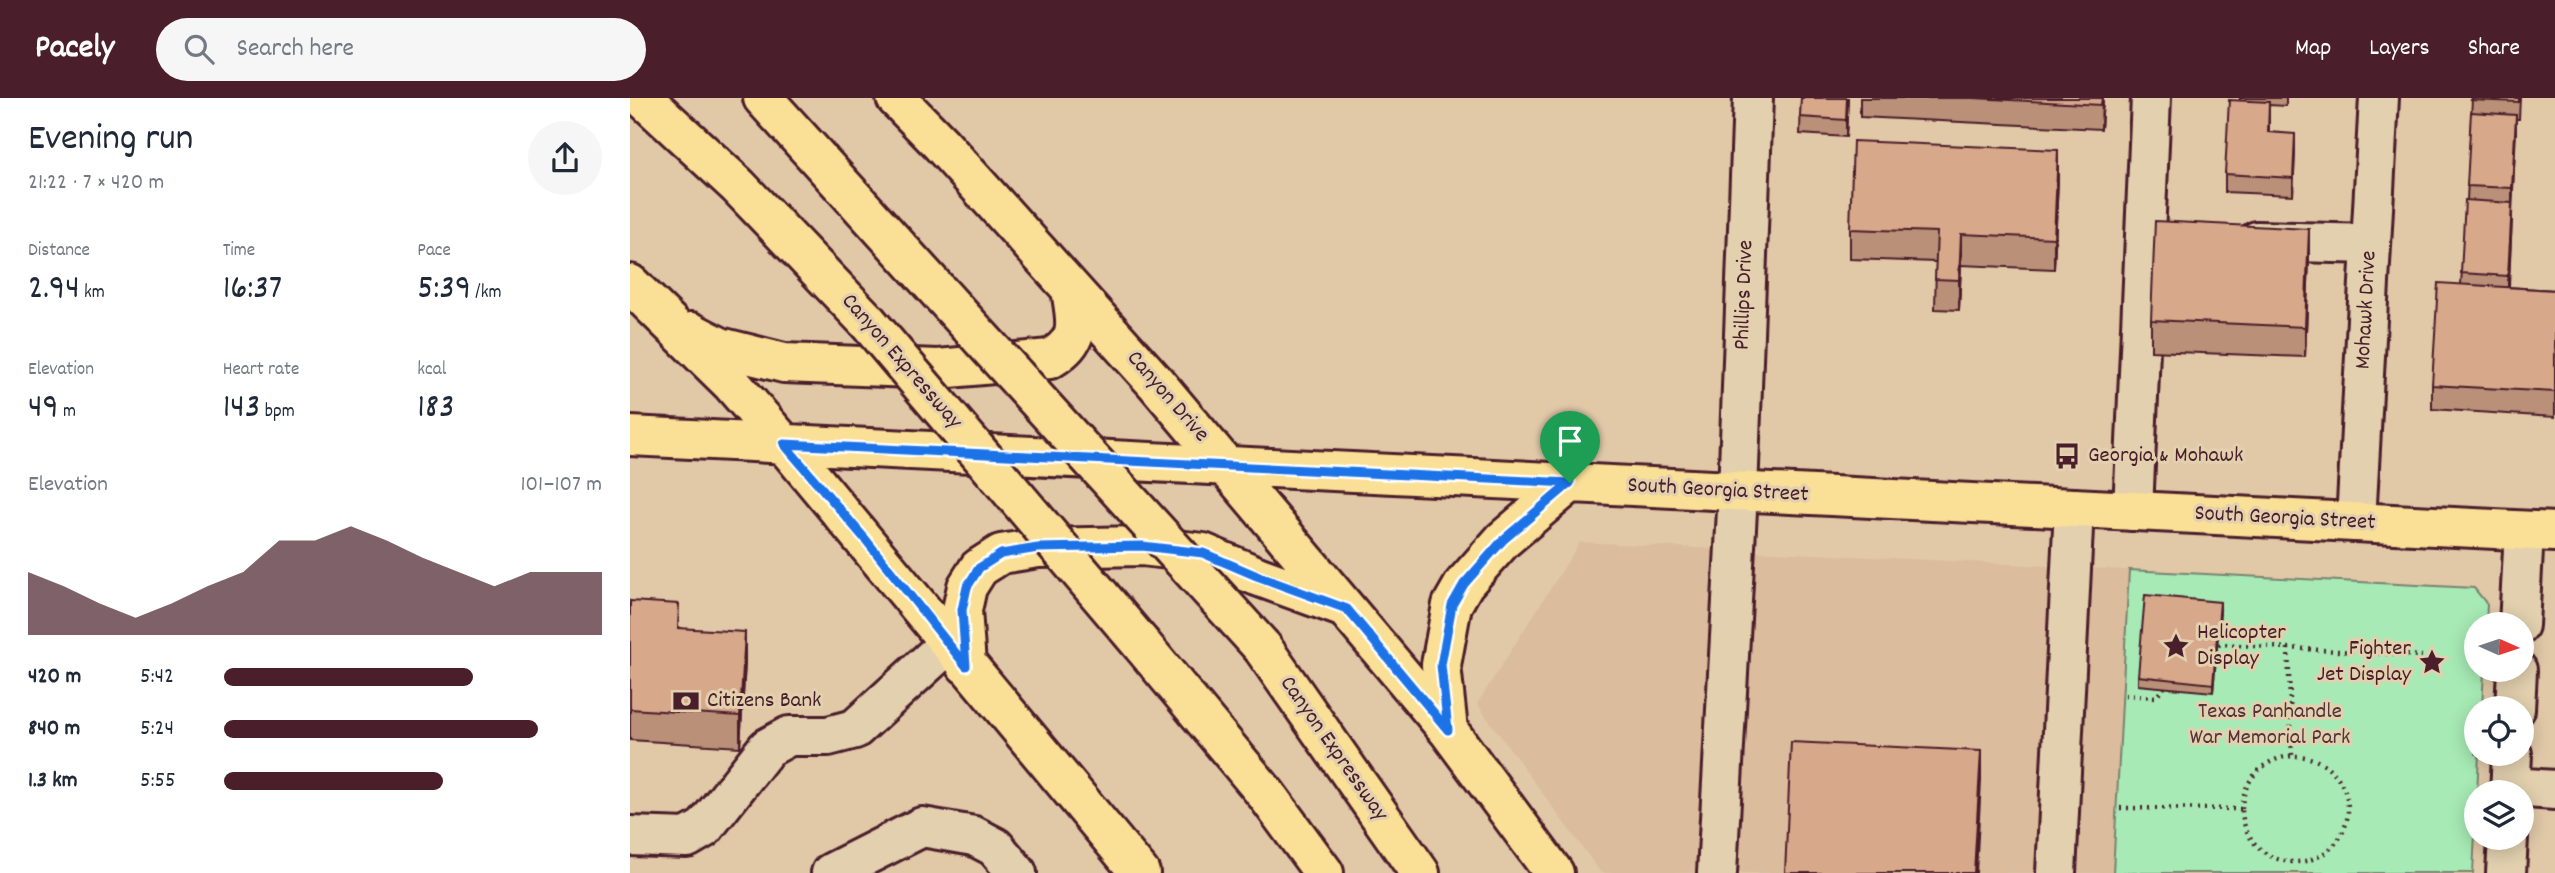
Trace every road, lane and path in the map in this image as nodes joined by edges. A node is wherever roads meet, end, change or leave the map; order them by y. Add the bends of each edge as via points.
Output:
1 (643, 98) edge
2 (763, 98) edge
3 (896, 98) edge
4 (1753, 98) edge
5 (2151, 98) edge
6 (2379, 98) edge
7 (2145, 237) junction
8 (2186, 239) edge
9 (2227, 240) edge
10 (2371, 244) junction
11 (630, 284) edge
12 (1071, 289) junction
13 (668, 320) junction
14 (630, 436) edge
15 (784, 444) junction
16 (1226, 466) junction
17 (1570, 483) junction
18 (1738, 492) junction
19 (2074, 508) junction
20 (2133, 511) junction
21 (2356, 522) junction
22 (2539, 531) edge
23 (1347, 609) junction
24 (2522, 612) edge
25 (2288, 648) junction
26 (2210, 649) edge
27 (957, 655) junction
28 (2422, 656) dead end
29 (2169, 681) edge
30 (2125, 695) dead end
31 (1448, 730) junction
32 (2292, 755) junction
33 (2511, 778) edge
34 (2555, 790) edge
35 (2120, 808) dead end
36 (2242, 809) junction
37 (630, 836) edge
38 (2508, 850) edge
39 (831, 873) edge
40 (1017, 873) edge
41 (1140, 873) edge
42 (1324, 873) edge
43 (1420, 873) edge
44 (1554, 873) edge
45 (1717, 873) edge
46 (2056, 873) edge
47 (2507, 873) edge

1 - 42 main road, Canyon Expressway, bridge via 738,186 867,321 1266,794
2 - 43 main road, Canyon Expressway, bridge via 1262,646
3 - 12 main road, Canyon Drive
4 - 18 street, Phillips Drive
5 - 7 street
6 - 10 street, Mohawk Drive
7 - 8 street
7 - 20 street
9 - 10 street
10 - 21 street, Mohawk Drive
11 - 13 main road
12 - 13 main road via 1073,341 1050,359 938,369 784,363 720,347
12 - 16 main road, Canyon Drive
13 - 15 main road
14 - 15 main road, South Georgia Street
15 - 16 main road, South Georgia Street
15 - 27 main road
16 - 17 main road, South Georgia Street
16 - 23 main road, Canyon Drive
17 - 18 main road, South Georgia Street
17 - 31 main road via 1503,540 1464,584 1452,605 1441,665
18 - 19 main road, South Georgia Street
18 - 45 street, Phillips Drive
19 - 20 main road, South Georgia Street
19 - 46 street
20 - 21 main road, South Georgia Street
21 - 22 main road, South Georgia Street
22 - 24 street
23 - 27 main road via 1203,553 1142,546 1038,548 1001,554 979,568 967,587
23 - 31 main road, Canyon Drive
25 - 26 path via 2221,644
25 - 28 path
25 - 32 path
27 - 37 street via 855,729 828,736 789,736 767,748 704,828 687,838
27 - 41 main road
29 - 30 path via 2156,697
31 - 44 main road, Canyon Drive
32 - 36 path via 2260,768 2249,782
32 - 36 path via 2310,757 2339,777 2349,811 2337,844 2306,862 2272,858 2257,848 2247,833
33 - 34 street
35 - 36 path
38 - 47 street
39 - 40 street via 922,827 974,836 995,847

